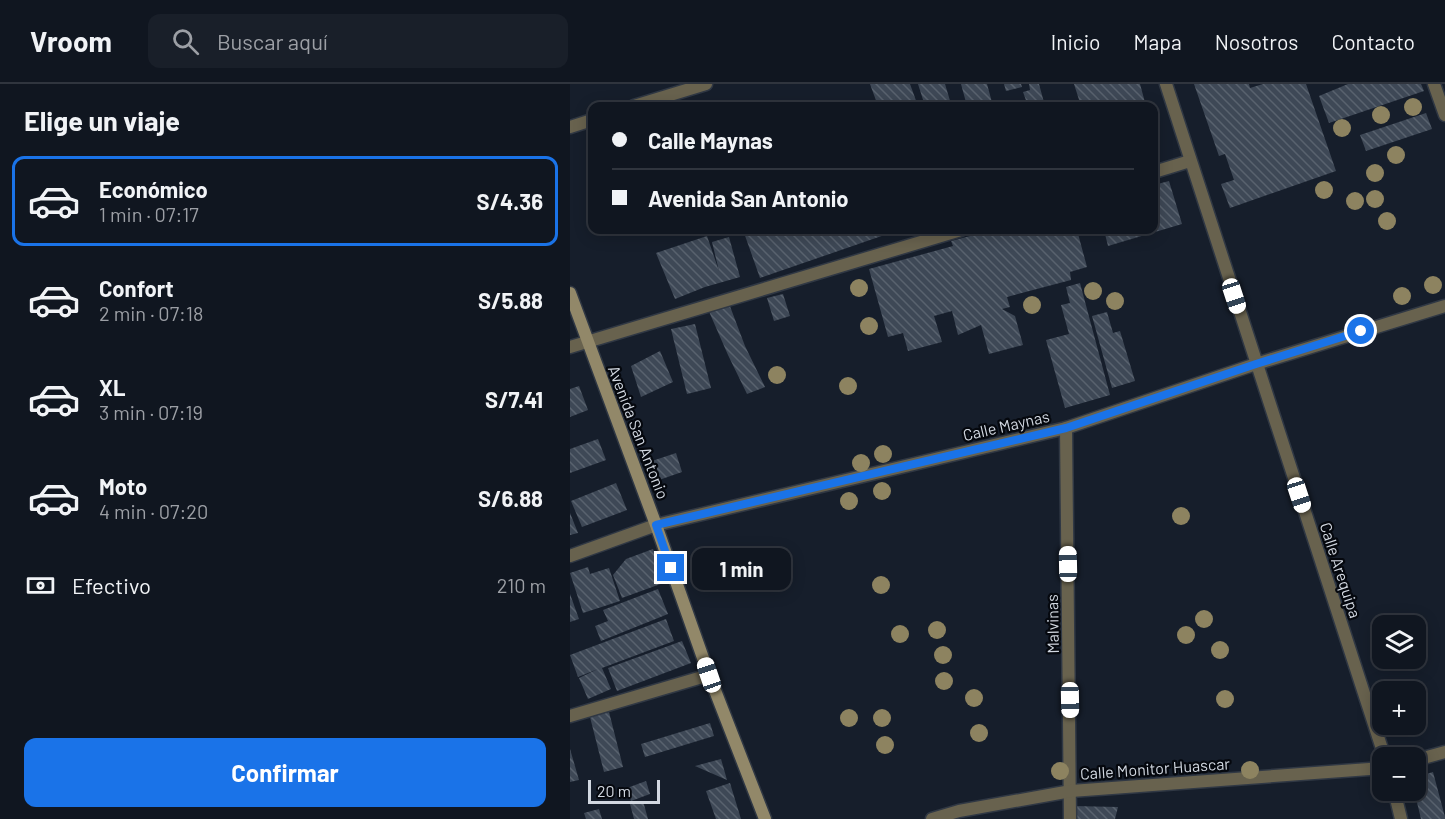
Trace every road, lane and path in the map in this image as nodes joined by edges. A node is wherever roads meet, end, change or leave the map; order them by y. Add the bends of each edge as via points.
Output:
1 (706, 84) edge
2 (1166, 84) edge
3 (1434, 84) edge
4 (647, 102) edge
5 (1445, 115) edge
6 (588, 121) edge
7 (570, 127) edge
8 (1190, 161) junction
9 (1158, 171) edge
10 (947, 234) edge
11 (570, 293) edge
12 (1445, 306) edge
13 (586, 341) junction
14 (570, 347) edge
15 (1256, 364) junction
16 (1066, 428) junction
17 (656, 525) junction
18 (570, 556) edge
19 (709, 675) junction
20 (570, 716) edge
21 (1381, 747) edge
22 (1445, 752) edge
23 (1426, 757) edge
24 (1372, 769) edge
25 (1071, 791) junction
26 (1397, 801) edge
27 (765, 819) edge
28 (932, 819) edge
29 (1070, 819) edge
30 (1401, 819) edge

1 - 4 street
2 - 8 street, Calle Arequipa
3 - 5 street
6 - 7 street
8 - 9 street
8 - 15 street, Calle Arequipa
10 - 13 street
11 - 13 main road, Avenida San Antonio
12 - 15 street, Calle Maynas
13 - 14 street
13 - 17 main road, Avenida San Antonio
15 - 16 street, Calle Maynas
15 - 21 street, Calle Arequipa
16 - 17 street, Calle Maynas
16 - 25 street, Malvinas
17 - 18 street, Calle Maynas
17 - 19 main road, Avenida San Antonio
19 - 20 street
19 - 27 main road, Avenida San Antonio
22 - 23 street
24 - 25 street, Calle Monitor Huascar
25 - 28 street, Calle Monitor Huascar
25 - 29 street, Malvinas
26 - 30 street

